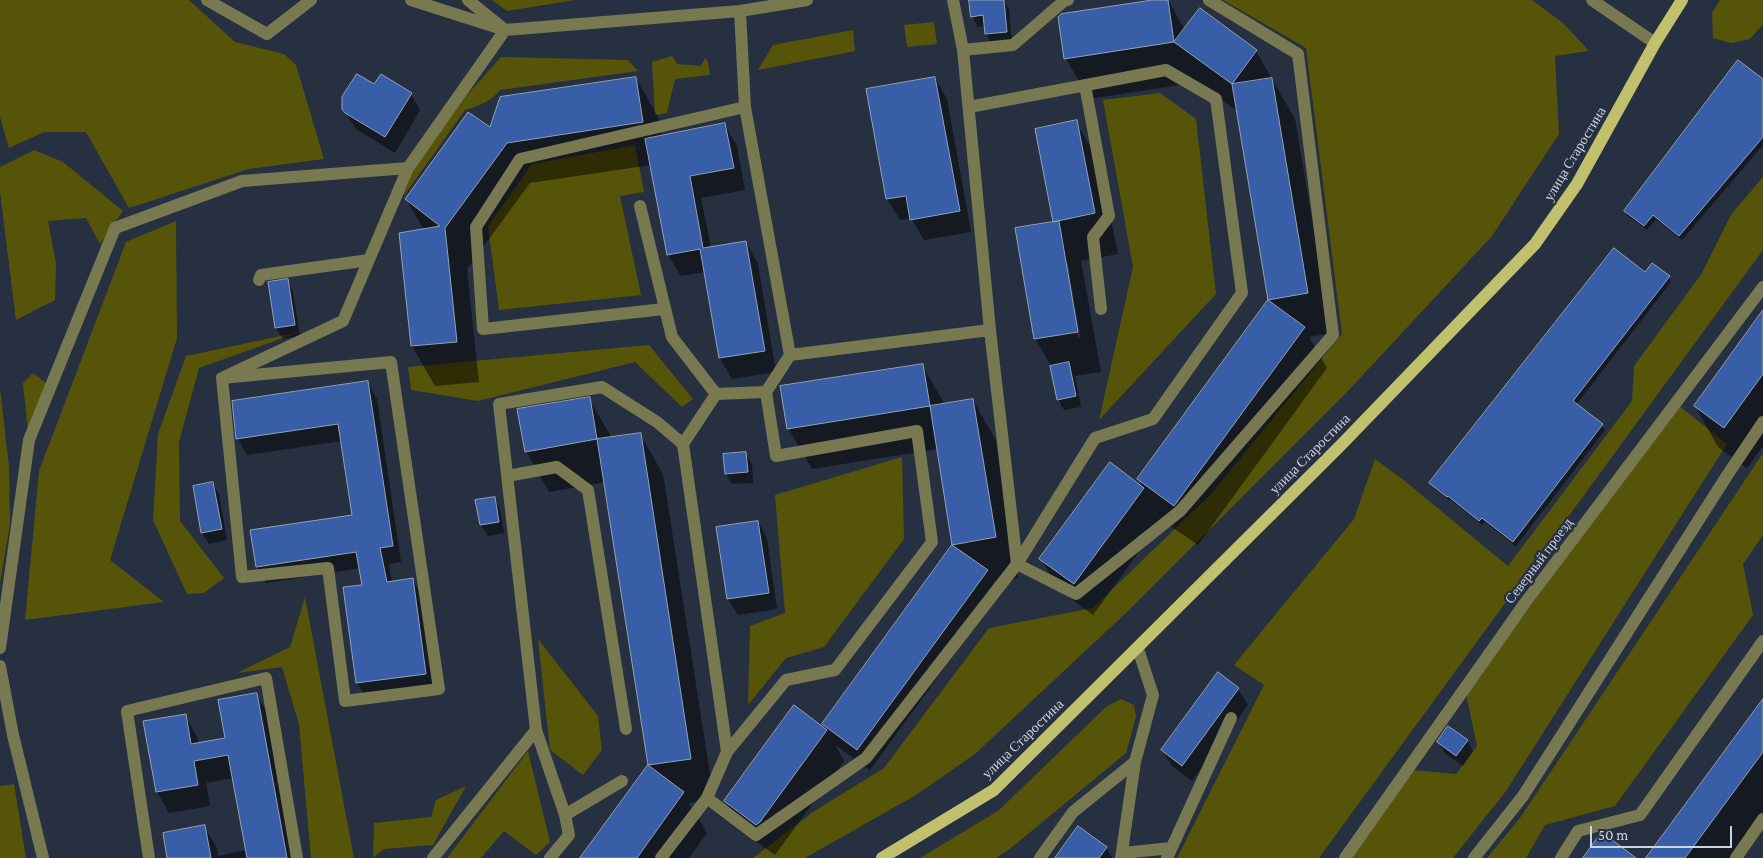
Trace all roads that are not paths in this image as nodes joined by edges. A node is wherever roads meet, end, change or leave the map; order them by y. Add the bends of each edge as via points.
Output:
1 (207, 0) edge
2 (310, 0) edge
3 (411, 0) edge
4 (468, 0) edge
5 (808, 0) edge
6 (953, 0) edge
7 (1068, 0) edge
8 (1208, 0) edge
9 (1592, 0) edge
10 (1682, 0) edge
11 (740, 11) junction
12 (505, 30) junction
13 (1655, 43) junction
14 (963, 50) junction
15 (1085, 85) junction
16 (969, 107) junction
17 (745, 108) junction
18 (408, 168) junction
19 (640, 206) dead end
20 (369, 260) junction
21 (259, 280) dead end
22 (1763, 287) edge
23 (664, 309) junction
24 (1101, 309) dead end
25 (990, 330) junction
26 (790, 355) junction
27 (222, 378) junction
28 (766, 392) junction
29 (716, 394) junction
30 (1763, 422) edge
31 (683, 444) junction
32 (507, 476) junction
33 (1017, 564) junction
34 (1763, 641) edge
35 (0, 648) edge
36 (1138, 648) junction
37 (0, 666) edge
38 (1231, 718) dead end
39 (536, 730) junction
40 (626, 730) dead end
41 (727, 752) junction
42 (1135, 762) junction
43 (622, 781) dead end
44 (707, 798) junction
45 (565, 815) junction
46 (1763, 819) edge
47 (1169, 853) edge
48 (1122, 855) edge
49 (43, 858) edge
50 (149, 858) edge
51 (297, 858) edge
52 (433, 858) edge
53 (550, 858) edge
54 (661, 858) edge
55 (882, 858) edge
56 (1040, 858) edge
57 (1345, 858) edge
58 (1474, 858) edge
59 (1561, 858) edge
60 (1736, 858) edge

1 - 2 street via 267,34
3 - 12 street
4 - 12 street
5 - 11 street
6 - 14 street
7 - 14 street via 1013,45
8 - 33 street via 1298,54 1333,335 1180,512 1076,594
9 - 13 street
10 - 13 main road, улица Старостина
11 - 12 street
11 - 17 street
12 - 18 street
13 - 36 main road, улица Старостина via 1577,184 1535,244
14 - 16 street
15 - 16 street
15 - 24 street via 1109,216 1092,237
15 - 33 street via 1166,70 1216,99 1242,293 1153,419 1095,438
16 - 25 street
17 - 23 street via 520,159 476,227 482,329
17 - 26 street
18 - 20 street
18 - 35 street via 242,181 115,228 29,440
19 - 23 street
20 - 21 street via 261,275
20 - 27 street via 343,321
22 - 57 street, Северный проезд via 1525,604
23 - 29 street via 672,337
25 - 26 street
25 - 33 street
26 - 28 street
27 - 27 street via 242,577 328,568 345,701 439,689 391,362
28 - 29 street
28 - 41 street via 776,456 917,431 932,542 835,670 786,680
29 - 31 street
30 - 58 street via 1523,796
31 - 32 street via 658,422 602,387 499,404
31 - 41 street
32 - 39 street
32 - 40 street via 557,467 588,490
33 - 44 street via 866,758 756,835
34 - 59 street via 1640,815 1578,831
36 - 42 street via 1153,695
36 - 55 main road, улица Старостина via 994,790
37 - 49 street
38 - 47 street
39 - 45 street
39 - 52 street
41 - 44 street
42 - 48 street
42 - 56 street via 1073,812
43 - 45 street
44 - 54 street
45 - 53 street via 568,835
46 - 60 street
47 - 48 street
50 - 51 street via 127,711 266,678

